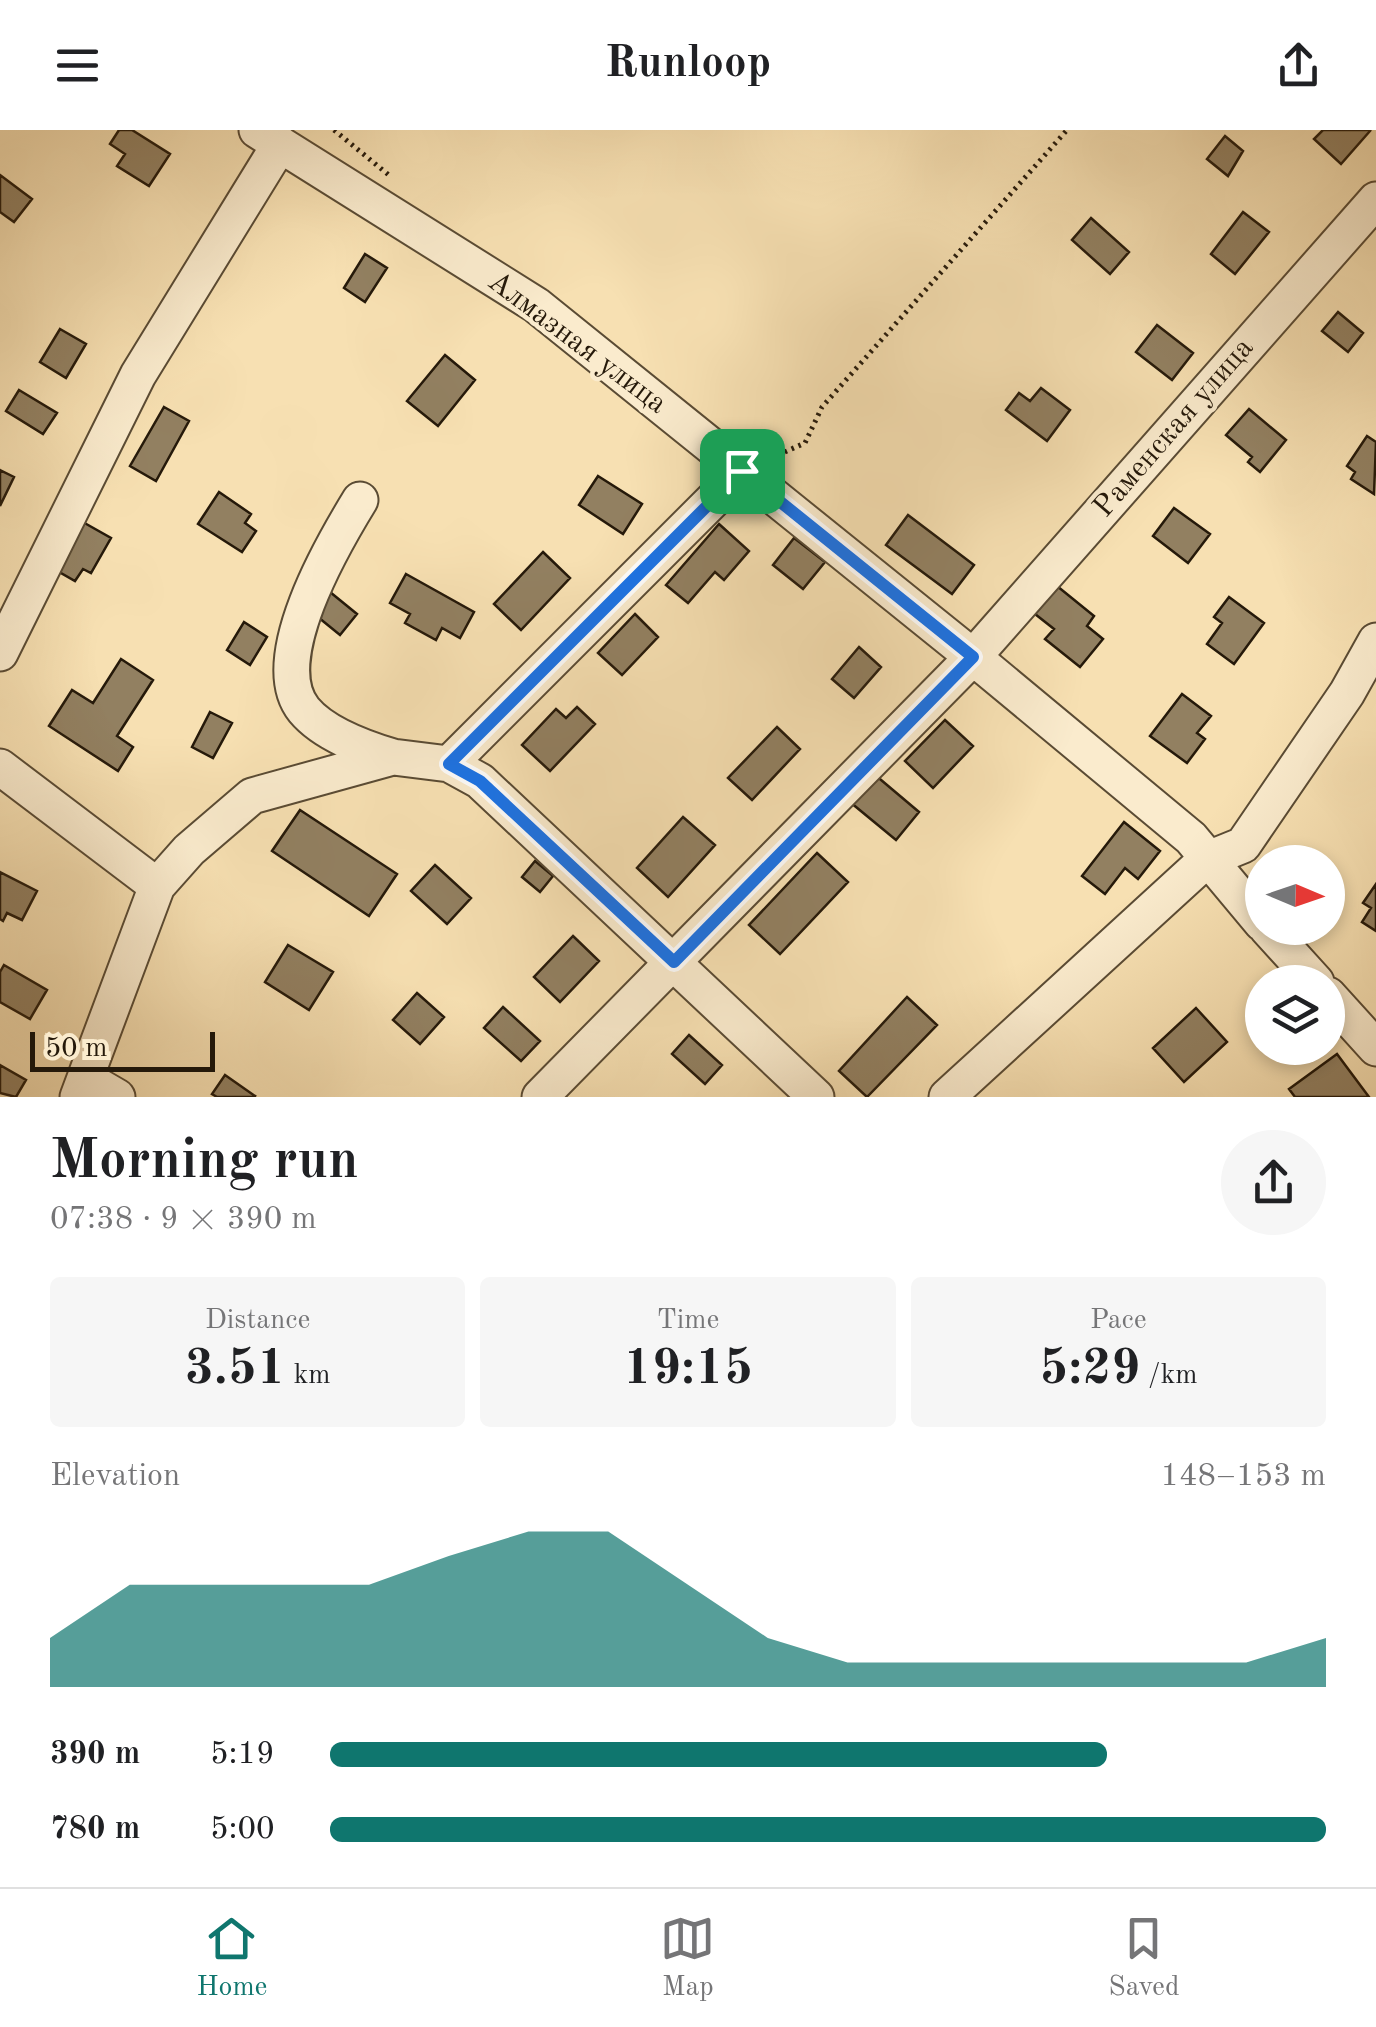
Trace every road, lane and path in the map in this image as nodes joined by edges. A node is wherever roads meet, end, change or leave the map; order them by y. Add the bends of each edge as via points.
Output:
1 (1067, 130) edge
2 (268, 137) edge
3 (1376, 200) edge
4 (742, 471) junction
5 (360, 500) dead end
6 (1376, 641) edge
7 (0, 653) edge
8 (973, 657) junction
9 (392, 757) junction
10 (449, 764) junction
11 (0, 767) edge
12 (246, 768) dead end
13 (280, 788) junction
14 (1206, 860) junction
15 (156, 886) junction
16 (1245, 903) edge
17 (1283, 945) edge
18 (674, 962) junction
19 (1301, 965) edge
20 (1345, 1014) edge
21 (1376, 1048) edge
22 (82, 1088) edge
23 (117, 1097) edge
24 (540, 1097) edge
25 (816, 1097) edge
26 (947, 1097) edge

1 - 4 path via 822,407 805,443
2 - 4 street, Алмазная улица via 536,306
2 - 7 street via 138,375
3 - 8 street, Раменская улица
4 - 8 street, Алмазная улица
4 - 10 street
5 - 9 street via 326,556 309,601 296,642 294,692 328,729
6 - 14 street via 1244,845
8 - 14 street, Алмазная улица via 1191,838
8 - 18 street, Раменская улица
9 - 10 street
9 - 13 street
10 - 18 street via 480,781
11 - 15 street
12 - 13 street
13 - 15 street via 252,796
14 - 16 street
14 - 26 street
15 - 22 street
17 - 19 street
18 - 24 street, Раменская улица
18 - 25 street
20 - 21 street
22 - 23 street

